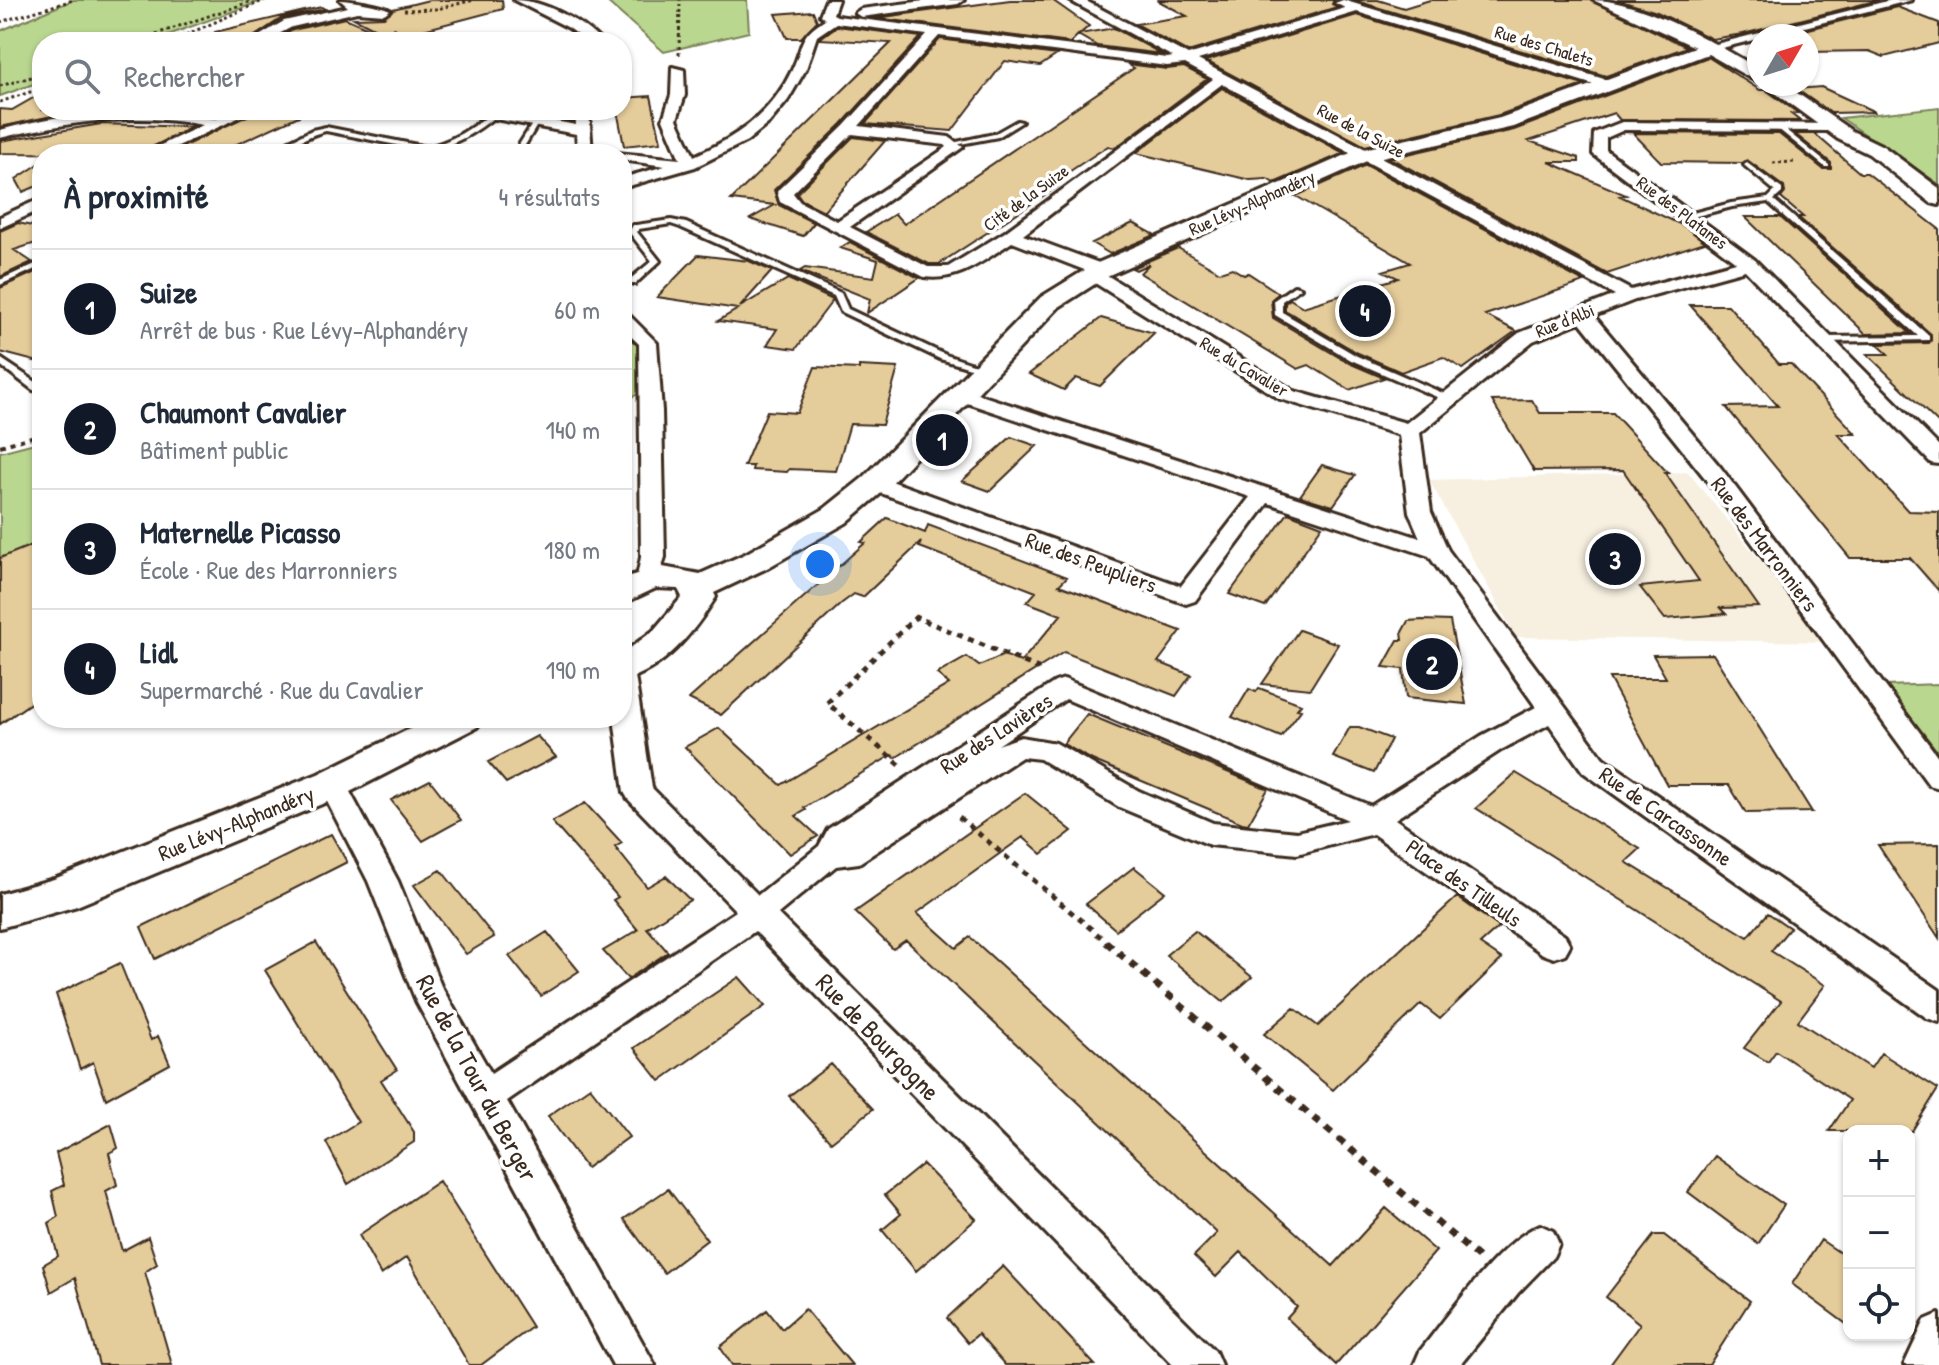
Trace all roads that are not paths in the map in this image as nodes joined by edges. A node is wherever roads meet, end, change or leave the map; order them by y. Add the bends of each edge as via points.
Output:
1 (520, 0) edge
2 (832, 0) edge
3 (958, 0) edge
4 (1075, 0) edge
5 (1330, 0) edge
6 (1601, 0) edge
7 (1906, 0) edge
8 (351, 4) edge
9 (1357, 8) junction
10 (384, 10) road end
11 (834, 19) junction
12 (273, 32) edge
13 (582, 32) edge
14 (936, 32) junction
15 (1710, 47) junction
16 (1186, 60) junction
17 (677, 70) road end
18 (1747, 70) edge
19 (1221, 79) junction
20 (1609, 85) junction
21 (1789, 96) edge
22 (65, 120) edge
23 (204, 120) edge
24 (223, 120) edge
25 (486, 120) edge
26 (528, 120) edge
27 (582, 120) edge
28 (536, 122) junction
29 (1019, 122) dead end
30 (216, 123) junction
31 (1779, 127) junction
32 (1832, 127) junction
33 (849, 129) junction
34 (583, 131) junction
35 (0, 134) edge
36 (955, 143) junction
37 (171, 144) edge
38 (287, 144) edge
39 (402, 144) edge
40 (449, 144) edge
41 (522, 144) edge
42 (587, 144) edge
43 (1362, 155) junction
44 (632, 157) edge
45 (690, 164) junction
46 (1747, 165) dead end
47 (1827, 166) dead end
48 (632, 180) edge
49 (1939, 198) edge
50 (1770, 200) junction
51 (32, 208) edge
52 (1688, 217) junction
53 (0, 223) edge
54 (838, 228) junction
55 (1011, 236) junction
56 (1749, 264) junction
57 (32, 268) edge
58 (1097, 272) junction
59 (632, 282) dead end
60 (0, 283) edge
61 (1297, 288) dead end
62 (1629, 296) junction
63 (1583, 314) junction
64 (632, 328) edge
65 (1824, 340) junction
66 (0, 361) edge
67 (984, 369) junction
68 (32, 385) edge
69 (962, 395) junction
70 (1449, 399) junction
71 (1409, 431) junction
72 (1939, 458) edge
73 (875, 483) junction
74 (1264, 493) junction
75 (1437, 551) junction
76 (636, 585) edge
77 (695, 589) junction
78 (632, 664) edge
79 (1552, 710) junction
80 (444, 728) edge
81 (629, 728) edge
82 (1939, 778) edge
83 (332, 784) junction
84 (929, 790) junction
85 (1374, 820) junction
86 (0, 911) edge
87 (757, 913) junction
88 (1554, 945) dead end
89 (1939, 1008) edge
90 (486, 1096) junction
91 (1540, 1244) dead end
92 (1939, 1334) edge
93 (635, 1365) edge
94 (1201, 1365) edge
95 (1434, 1365) edge
96 (1924, 1365) edge

1 - 13 street
2 - 11 street via 826,15
3 - 11 street
4 - 16 street, Rue de la Suize
5 - 9 street, Rue des Chalets
6 - 15 street
7 - 15 street, Rue Lévy-Alphandéry
8 - 10 street
8 - 12 street
9 - 16 street
9 - 20 street, Rue des Chalets
11 - 14 street
11 - 45 street via 811,34 789,89 764,123
14 - 16 street via 1167,62
14 - 33 street, Cité de la Suize
15 - 18 street
15 - 20 street, Rue Lévy-Alphandéry
16 - 19 street, Rue de la Suize
17 - 45 street via 678,95 670,119
19 - 43 street, Rue de la Suize
19 - 55 street, Cité de la Suize
20 - 43 street, Rue Lévy-Alphandéry via 1506,123
21 - 32 street
22 - 35 street
23 - 30 street
24 - 30 street
25 - 40 lane
26 - 28 street
27 - 34 street
28 - 34 street
28 - 41 lane
29 - 36 lane via 996,136
30 - 37 street
31 - 32 street, Rue des Platanes
31 - 47 lane
31 - 52 street, Rue des Platanes via 1622,126 1599,136 1598,151
32 - 49 street via 1876,150
33 - 36 street
33 - 54 street, Cité de la Suize via 785,192 794,205
34 - 42 street
36 - 54 street
38 - 39 lane via 326,129
43 - 58 street, Rue Lévy-Alphandéry
43 - 62 street, Rue de la Suize
44 - 45 street
45 - 48 street
46 - 50 lane via 1779,191
50 - 52 lane
50 - 65 lane via 1926,338
51 - 53 street
52 - 56 street, Rue des Platanes
54 - 55 street, Cité de la Suize via 924,272 938,274 953,272
55 - 58 street, Rue du Cavalier
56 - 62 street, Rue d'Albi
56 - 65 street, Rue des Platanes
57 - 60 lane
58 - 67 street, Rue Lévy-Alphandéry via 1050,302
58 - 71 street, Rue du Cavalier via 1287,395
59 - 67 lane via 656,261 633,232 636,227 671,222 838,295 844,310 943,357
61 - 70 lane via 1278,300 1278,313 1354,358
62 - 63 street, Rue d'Albi
63 - 70 street, Rue d'Albi via 1526,337
63 - 82 street, Rue des Marronniers via 1713,473
64 - 76 street via 648,343 652,411 653,557
65 - 72 street, Rue des Platanes
66 - 68 lane
67 - 69 street, Rue Lévy-Alphandéry
69 - 73 street, Rue Lévy-Alphandéry
69 - 74 street
70 - 71 street, Rue d'Albi
71 - 75 street, Rue de Carcassonne via 1420,512
73 - 74 street, Rue des Peupliers via 1186,596
73 - 77 street, Rue Lévy-Alphandéry via 835,516
74 - 75 street
75 - 79 street, Rue de Carcassonne
76 - 77 street via 671,575 691,582
77 - 78 street via 699,597 685,622
79 - 85 street
79 - 89 street, Rue de Carcassonne via 1593,765
80 - 83 street, Rue Lévy-Alphandéry
81 - 87 street, Rue de Bourgogne via 638,792
83 - 86 street, Rue Lévy-Alphandéry via 62,894
83 - 90 street, Rue de la Tour du Berger via 383,881 427,991
84 - 85 street via 1021,747 1046,750 1129,799 1210,834 1297,843 1358,829
84 - 85 street, Rue des Lavières via 1064,688
84 - 87 street via 849,855 830,854
85 - 88 street, Place des Tilleuls
87 - 90 street
87 - 94 street, Rue de Bourgogne
90 - 93 street, Rue de la Tour du Berger
91 - 95 street via 1504,1279
92 - 96 street

